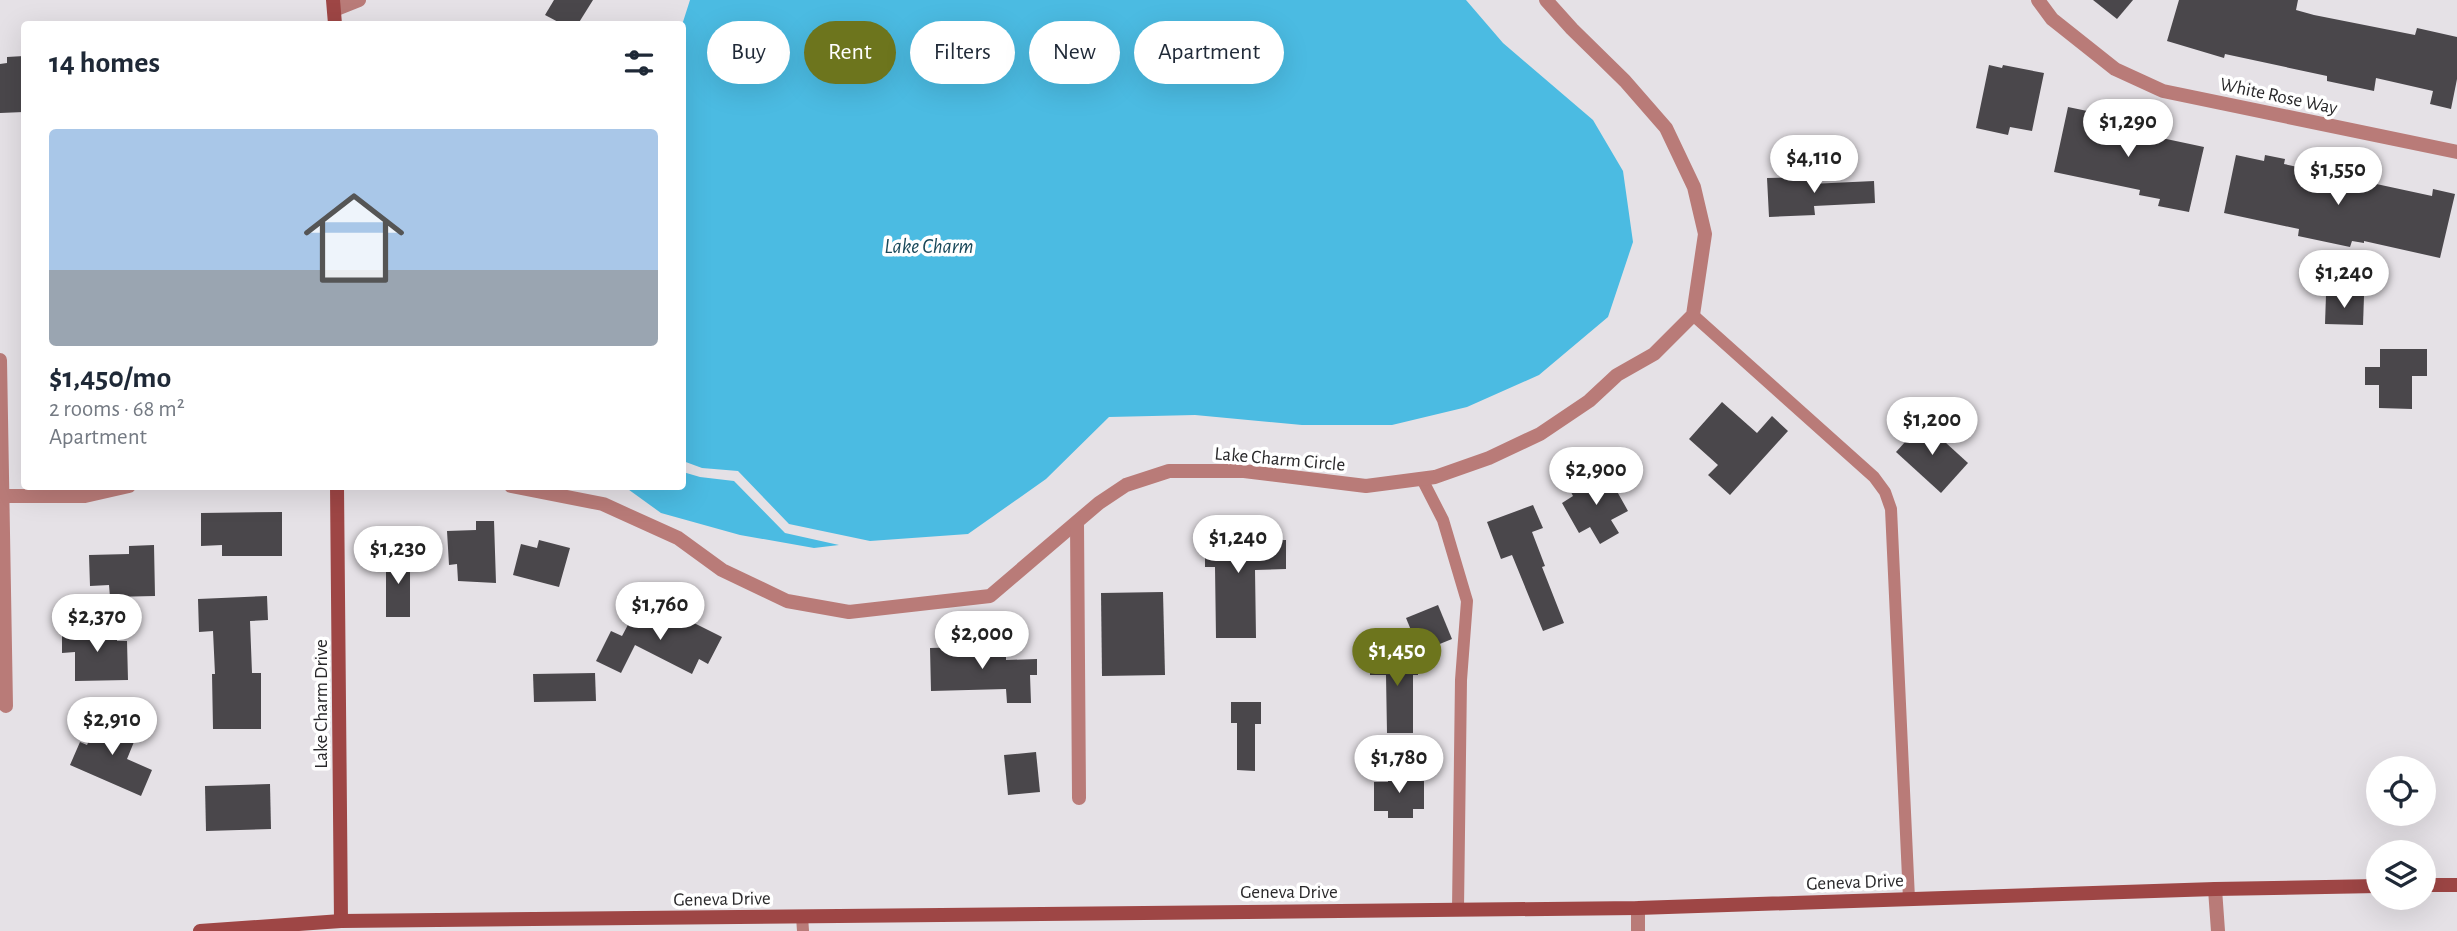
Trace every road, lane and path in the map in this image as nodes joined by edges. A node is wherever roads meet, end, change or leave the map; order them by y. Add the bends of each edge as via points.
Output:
1 (359, 0) edge
2 (1546, 0) edge
3 (2038, 0) edge
4 (334, 11) edge
5 (2457, 152) edge
6 (1692, 315) junction
7 (0, 360) edge
8 (1422, 479) junction
9 (111, 490) edge
10 (337, 490) edge
11 (531, 490) edge
12 (2, 496) junction
13 (1077, 523) junction
14 (6, 706) dead end
15 (1079, 798) dead end
16 (2436, 885) edge
17 (2457, 885) edge
18 (2366, 886) edge
19 (2215, 889) junction
20 (1909, 899) junction
21 (1638, 908) junction
22 (1458, 909) junction
23 (803, 924) edge
24 (579, 925) edge
25 (341, 926) edge
26 (287, 928) edge
27 (200, 931) edge
28 (1638, 931) edge
29 (2218, 931) edge

1 - 4 street
2 - 6 street via 1666,128 1694,187 1704,234
3 - 5 street, White Rose Way via 2052,19 2115,69 2163,90
6 - 8 street, Lake Charm Circle via 1654,354 1617,375 1589,401 1540,434 1489,458
6 - 20 lane via 1874,477 1885,492 1891,509
7 - 12 street
8 - 13 street, Lake Charm Circle via 1366,486 1244,471 1169,471 1126,485
8 - 22 lane via 1443,520 1467,601 1461,680
9 - 12 street via 85,496
10 - 25 main road, Lake Charm Drive
11 - 13 street, Lake Charm Circle via 603,504 678,538 722,570 787,601 849,612 990,596
12 - 14 street
13 - 15 street
16 - 17 main road
18 - 19 main road, Geneva Drive
19 - 20 main road, Geneva Drive
19 - 29 street
20 - 21 main road, Geneva Drive
21 - 22 main road, Geneva Drive
21 - 28 street
22 - 23 main road, Geneva Drive
23 - 24 main road, Geneva Drive
24 - 25 main road, Geneva Drive
25 - 26 main road, Geneva Drive
26 - 27 main road, Geneva Drive

